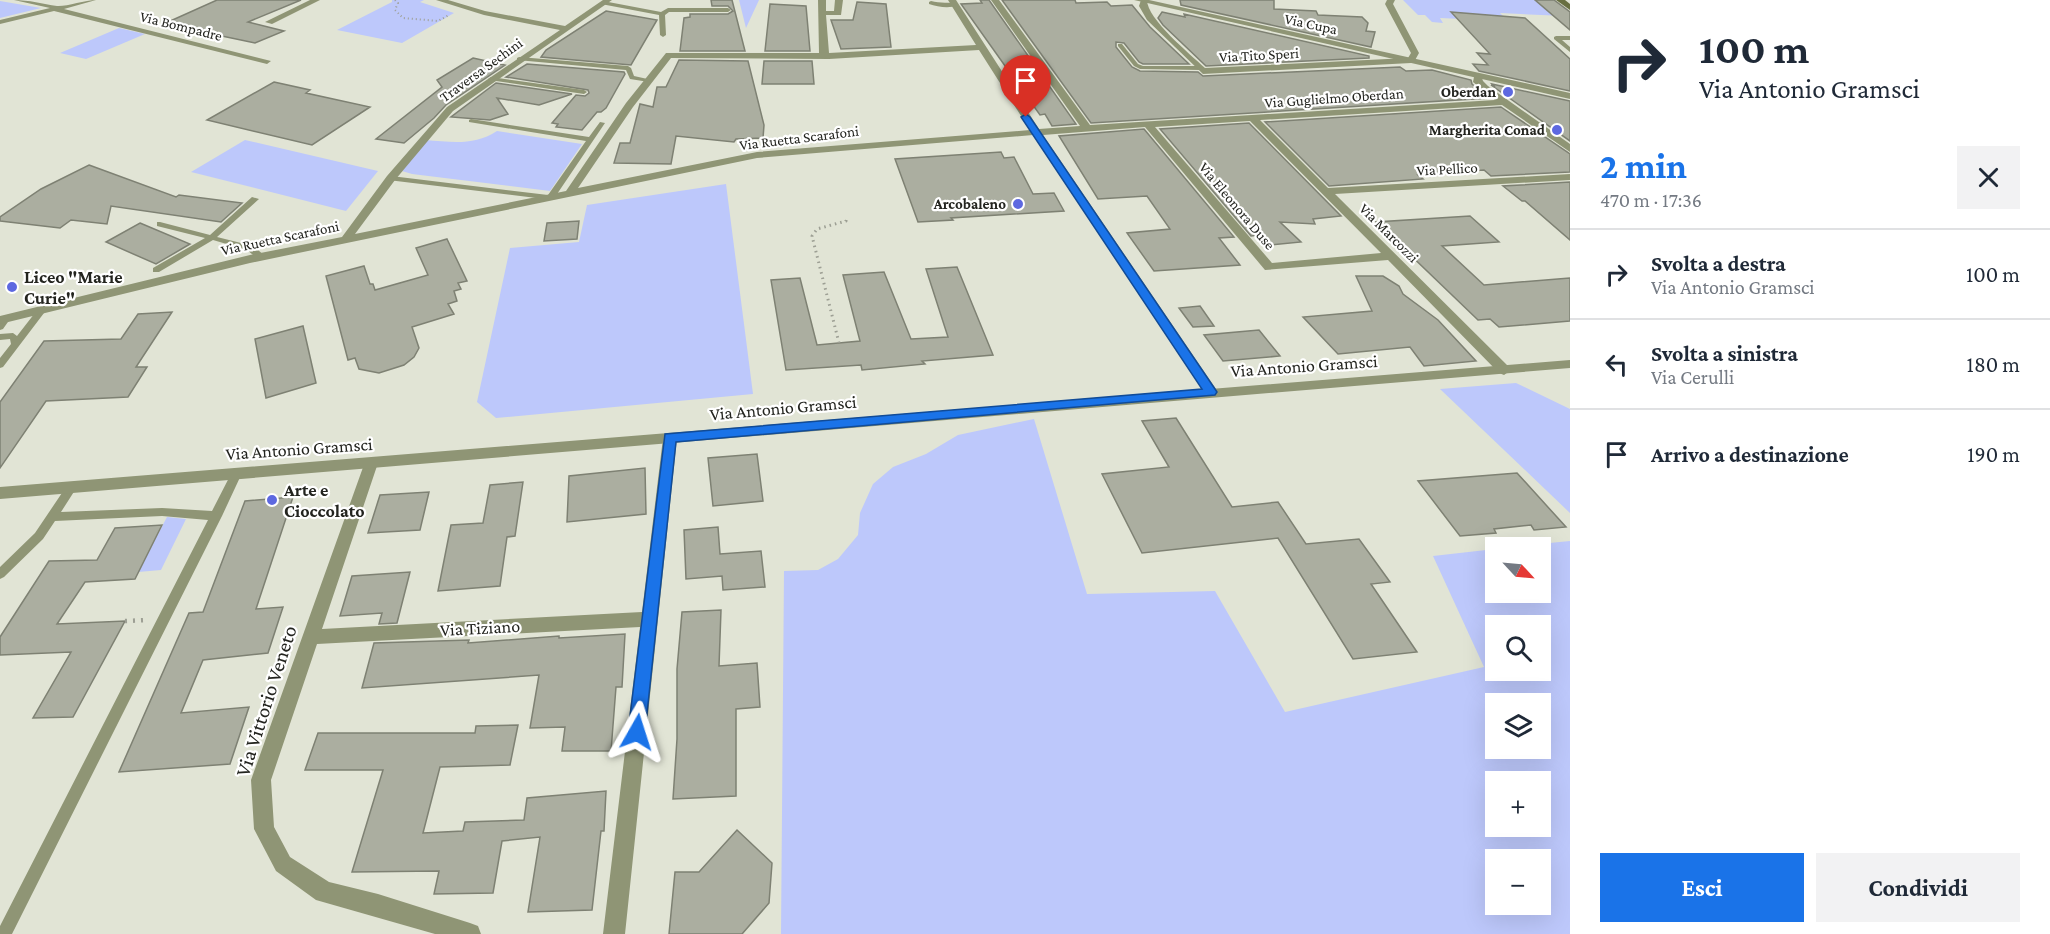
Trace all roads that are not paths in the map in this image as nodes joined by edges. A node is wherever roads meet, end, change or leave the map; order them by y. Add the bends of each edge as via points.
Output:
1 (18, 0) edge
2 (92, 0) edge
3 (316, 0) edge
4 (440, 0) edge
5 (458, 0) edge
6 (822, 0) edge
7 (839, 0) edge
8 (995, 0) edge
9 (1390, 0) edge
10 (1560, 0) edge
11 (1141, 1) edge
12 (606, 2) edge
13 (954, 2) edge
14 (931, 3) dead end
15 (471, 4) edge
16 (57, 8) junction
17 (1570, 8) edge
18 (728, 10) dead end
19 (823, 13) junction
20 (662, 14) junction
21 (0, 22) edge
22 (269, 22) dead end
23 (567, 26) junction
24 (663, 35) dead end
25 (1570, 38) edge
26 (1120, 45) dead end
27 (982, 47) junction
28 (1570, 50) edge
29 (823, 55) junction
30 (519, 59) junction
31 (1411, 60) junction
32 (267, 61) dead end
33 (1200, 68) junction
34 (1478, 77) junction
35 (491, 79) junction
36 (649, 80) junction
37 (584, 92) dead end
38 (1570, 96) edge
39 (1503, 102) junction
40 (1253, 118) junction
41 (471, 121) dead end
42 (602, 123) dead end
43 (1148, 125) junction
44 (1087, 128) junction
45 (1036, 132) junction
46 (591, 139) junction
47 (1570, 149) edge
48 (1570, 177) edge
49 (391, 178) junction
50 (1325, 191) junction
51 (569, 194) junction
52 (550, 198) junction
53 (255, 199) dead end
54 (160, 224) dead end
55 (211, 238) junction
56 (345, 240) junction
57 (1392, 256) junction
58 (261, 257) junction
59 (156, 270) dead end
60 (41, 311) junction
61 (2, 322) edge
62 (0, 338) edge
63 (16, 344) junction
64 (1570, 364) edge
65 (0, 365) edge
66 (1504, 370) junction
67 (1211, 392) junction
68 (670, 438) junction
69 (371, 463) junction
70 (237, 474) junction
71 (72, 487) junction
72 (0, 493) edge
73 (216, 516) junction
74 (52, 517) junction
75 (0, 574) edge
76 (649, 619) junction
77 (311, 637) junction
78 (4, 934) edge
79 (470, 934) edge
80 (614, 934) edge

1 - 16 street
2 - 16 street, Via Bompadre
3 - 22 street
4 - 15 street
5 - 15 street
6 - 19 street
7 - 19 street via 837,13
8 - 44 street
9 - 31 street via 1415,53
10 - 17 main road
11 - 31 street, Via Cupa
11 - 33 street, Via Tito Speri via 1150,18
12 - 20 lane
12 - 23 street, Traversa Sechini
13 - 14 lane
13 - 27 street
15 - 23 street
16 - 21 street, Via Bompadre
16 - 32 street, Via Bompadre
18 - 20 lane via 676,9
19 - 29 street
20 - 24 lane
23 - 30 street, Traversa Sechini
25 - 28 lane via 1556,38
26 - 33 lane via 1142,68
27 - 29 street
27 - 45 street
29 - 36 street via 669,55
30 - 35 street, Traversa Sechini
30 - 36 lane via 628,68 632,78
31 - 33 street, Via Tito Speri via 1203,71
31 - 34 street, Via Cupa
34 - 38 street
34 - 39 street via 1478,82
35 - 37 lane
35 - 49 street, Traversa Sechini via 450,109
36 - 51 street
39 - 40 street, Via Guglielmo Oberdan
39 - 47 street
40 - 43 street, Via Guglielmo Oberdan
40 - 50 street, Via Marcozzi
41 - 46 lane
42 - 46 lane
43 - 44 street, Via Guglielmo Oberdan
43 - 57 street, Via Eleonora Duse via 1269,267
44 - 45 street, Via Guglielmo Oberdan
45 - 51 street, Via Ruetta Scarafoni via 757,156
45 - 67 street
46 - 52 lane
48 - 50 street, Via Pellico
49 - 52 lane
49 - 56 street, Traversa Sechini
50 - 57 street, Via Marcozzi
51 - 52 street, Via Ruetta Scarafoni
52 - 56 street, Via Ruetta Scarafoni
53 - 55 lane
54 - 55 lane
55 - 58 lane via 250,248
55 - 59 lane
56 - 58 street, Via Ruetta Scarafoni
57 - 66 street, Via Marcozzi
58 - 60 street, Via Ruetta Scarafoni
60 - 61 street, Via Ruetta Scarafoni
60 - 63 lane
62 - 63 lane via 13,336
63 - 65 lane
64 - 66 street, Via Antonio Gramsci
66 - 67 street, Via Antonio Gramsci
67 - 68 street, Via Antonio Gramsci
68 - 69 street, Via Antonio Gramsci
68 - 76 street
69 - 70 street, Via Antonio Gramsci
69 - 77 street, Via Vittorio Veneto
70 - 71 street, Via Antonio Gramsci
70 - 73 lane
71 - 72 street, Via Antonio Gramsci
71 - 74 lane
73 - 74 lane via 162,512
73 - 78 lane
74 - 75 lane via 39,536
76 - 77 street, Via Tiziano
76 - 80 street
77 - 79 street, Via Vittorio Veneto via 261,780 264,829 283,864 324,892

